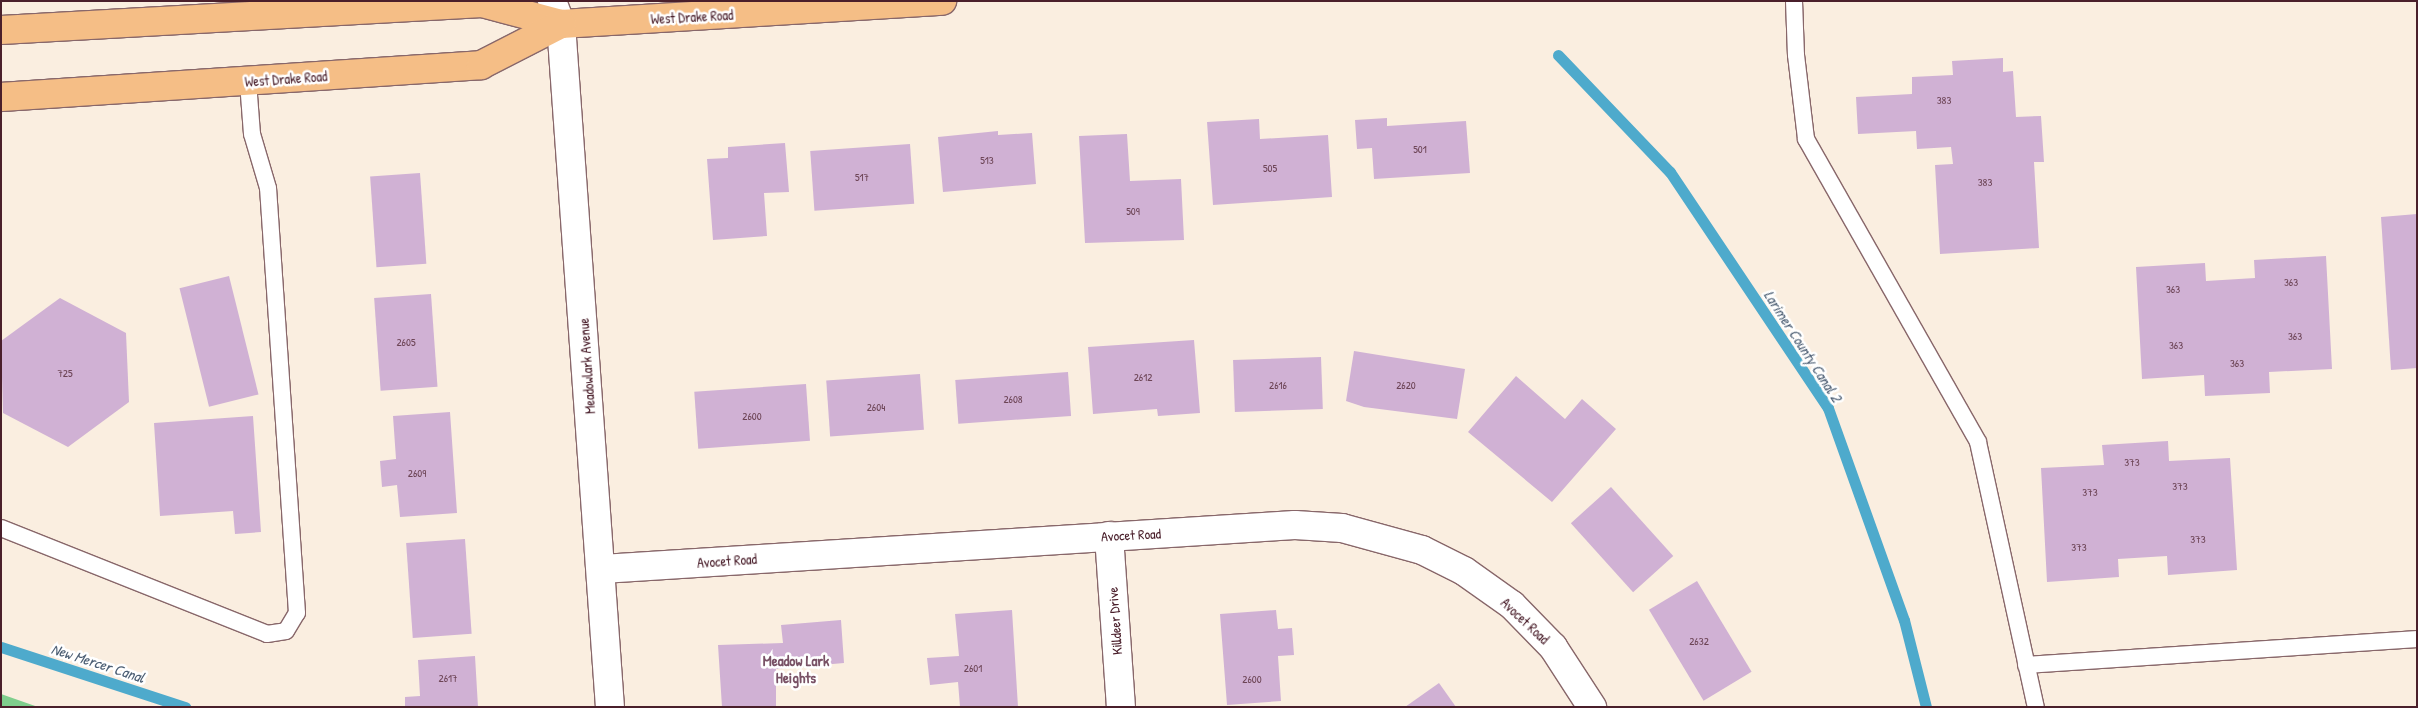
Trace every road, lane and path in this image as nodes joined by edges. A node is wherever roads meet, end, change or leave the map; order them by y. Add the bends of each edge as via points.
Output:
1 (942, 1) edge
2 (1794, 1) edge
3 (560, 9) edge
4 (6, 30) edge
5 (248, 82) junction
6 (1, 97) edge
7 (1, 528) edge
8 (1109, 536) junction
9 (602, 569) junction
10 (2417, 639) edge
11 (2026, 666) junction
12 (610, 707) edge
13 (1120, 707) edge
14 (1592, 707) edge
15 (2036, 707) edge

1 - 3 main road, West Drake Road
2 - 11 lane via 1796,55 1806,139 1978,442
3 - 4 main road, West Drake Road via 482,2
3 - 5 main road, West Drake Road via 481,65
3 - 9 street, Meadowlark Avenue
5 - 6 main road, West Drake Road
5 - 7 lane via 252,134 268,188 297,613 286,631 267,634
8 - 9 street, Avocet Road
8 - 13 street, Killdeer Drive
8 - 14 street, Avocet Road via 1295,525 1377,535 1422,550 1464,571 1512,605 1553,647
9 - 12 street, Meadowlark Avenue
10 - 11 lane
11 - 15 lane

